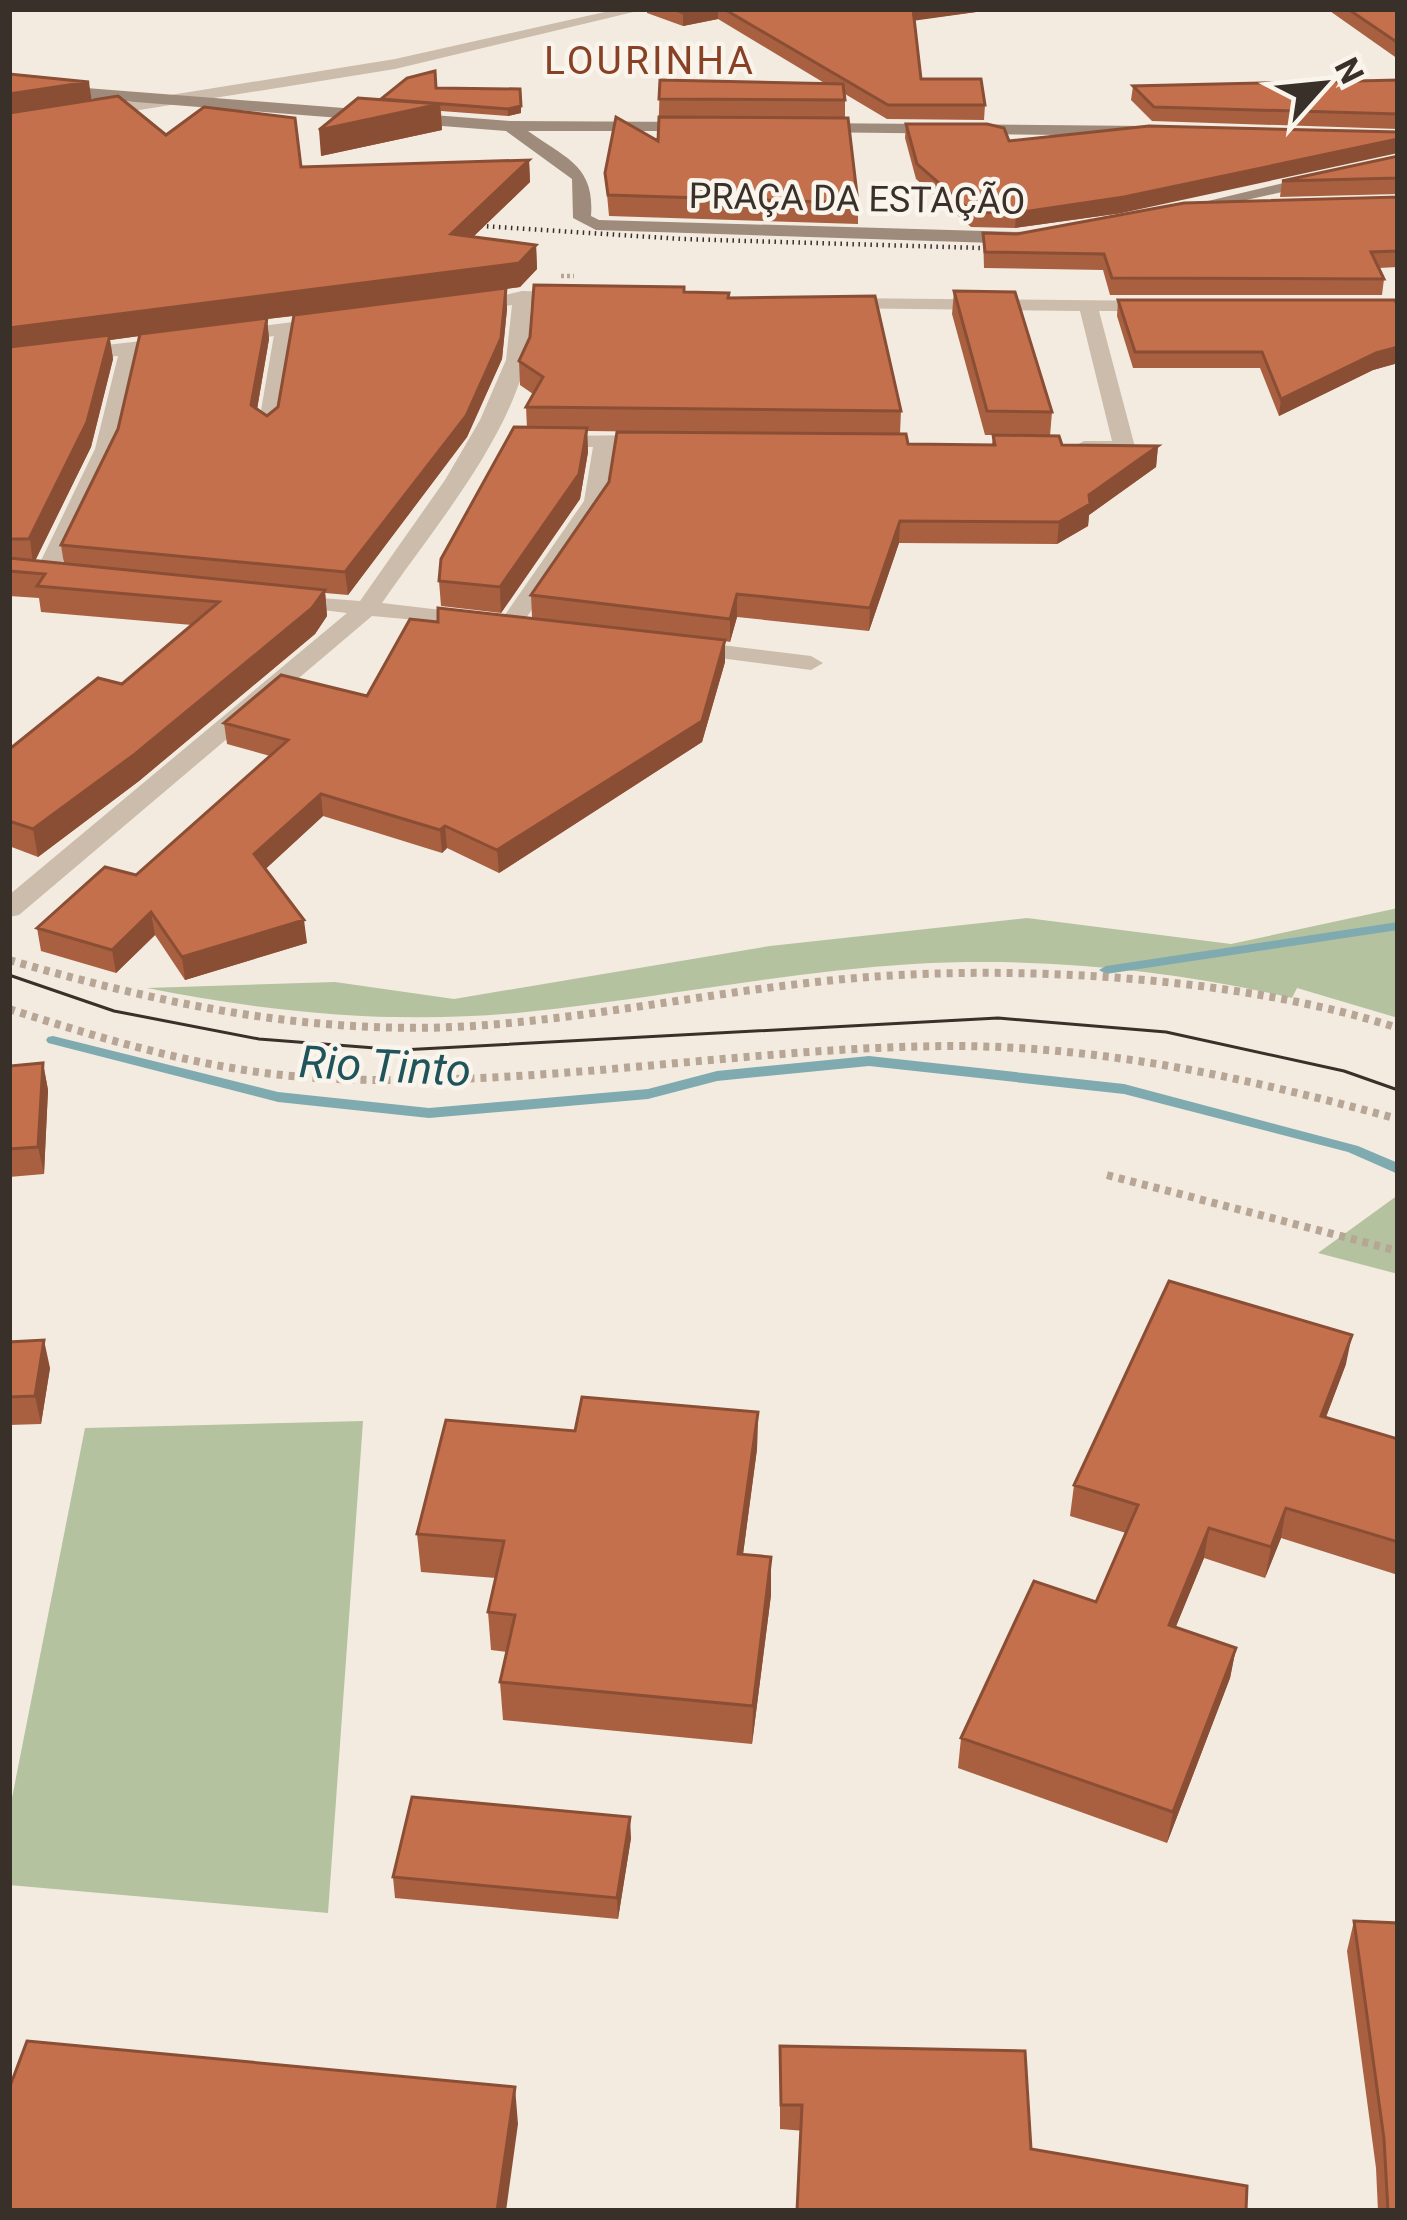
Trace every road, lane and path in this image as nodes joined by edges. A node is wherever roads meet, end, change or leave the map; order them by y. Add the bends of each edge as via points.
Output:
1 (638, 9) edge
2 (9, 87) edge
3 (172, 100) junction
4 (9, 125) edge
5 (510, 126) junction
6 (727, 127) edge
7 (797, 128) edge
8 (1169, 131) edge
9 (1398, 161) edge
10 (1287, 206) edge
11 (1037, 236) edge
12 (561, 276) dead end
13 (577, 276) dead end
14 (522, 297) junction
15 (593, 298) edge
16 (818, 304) edge
17 (1088, 305) junction
18 (1184, 305) edge
19 (448, 308) edge
20 (354, 320) edge
21 (284, 329) junction
22 (130, 349) junction
23 (9, 362) edge
24 (267, 428) edge
25 (605, 440) junction
26 (499, 441) junction
27 (676, 441) edge
28 (1053, 446) edge
29 (46, 576) edge
30 (260, 597) edge
31 (366, 609) junction
32 (672, 645) edge
33 (811, 663) dead end
34 (9, 909) edge
35 (9, 960) edge
36 (9, 1009) edge
37 (1398, 1028) edge
38 (1398, 1119) edge
39 (1107, 1175) dead end
40 (1398, 1252) edge

1 - 3 street via 395,64
2 - 3 street
3 - 4 street
3 - 5 street
5 - 6 street
5 - 11 street, PRAÇA DA ESTAÇÃO via 580,177 582,218 596,224
7 - 8 street
9 - 10 street via 1172,211
12 - 13 path, bridge
14 - 15 street
14 - 19 street
14 - 26 street
16 - 17 street
17 - 18 street
17 - 28 street via 1124,447
20 - 21 street
21 - 22 street
21 - 24 lane
22 - 23 street
22 - 29 street via 106,449
25 - 26 street
25 - 27 street
25 - 31 street via 595,501 521,626
26 - 31 street
30 - 31 street
31 - 34 street
32 - 33 street
35 - 37 path via 134,996 322,1025 472,1026 867,977 1012,971 1339,1009
36 - 38 path via 210,1066 319,1078 502,1077 892,1049 1042,1049 1171,1064
39 - 40 path

